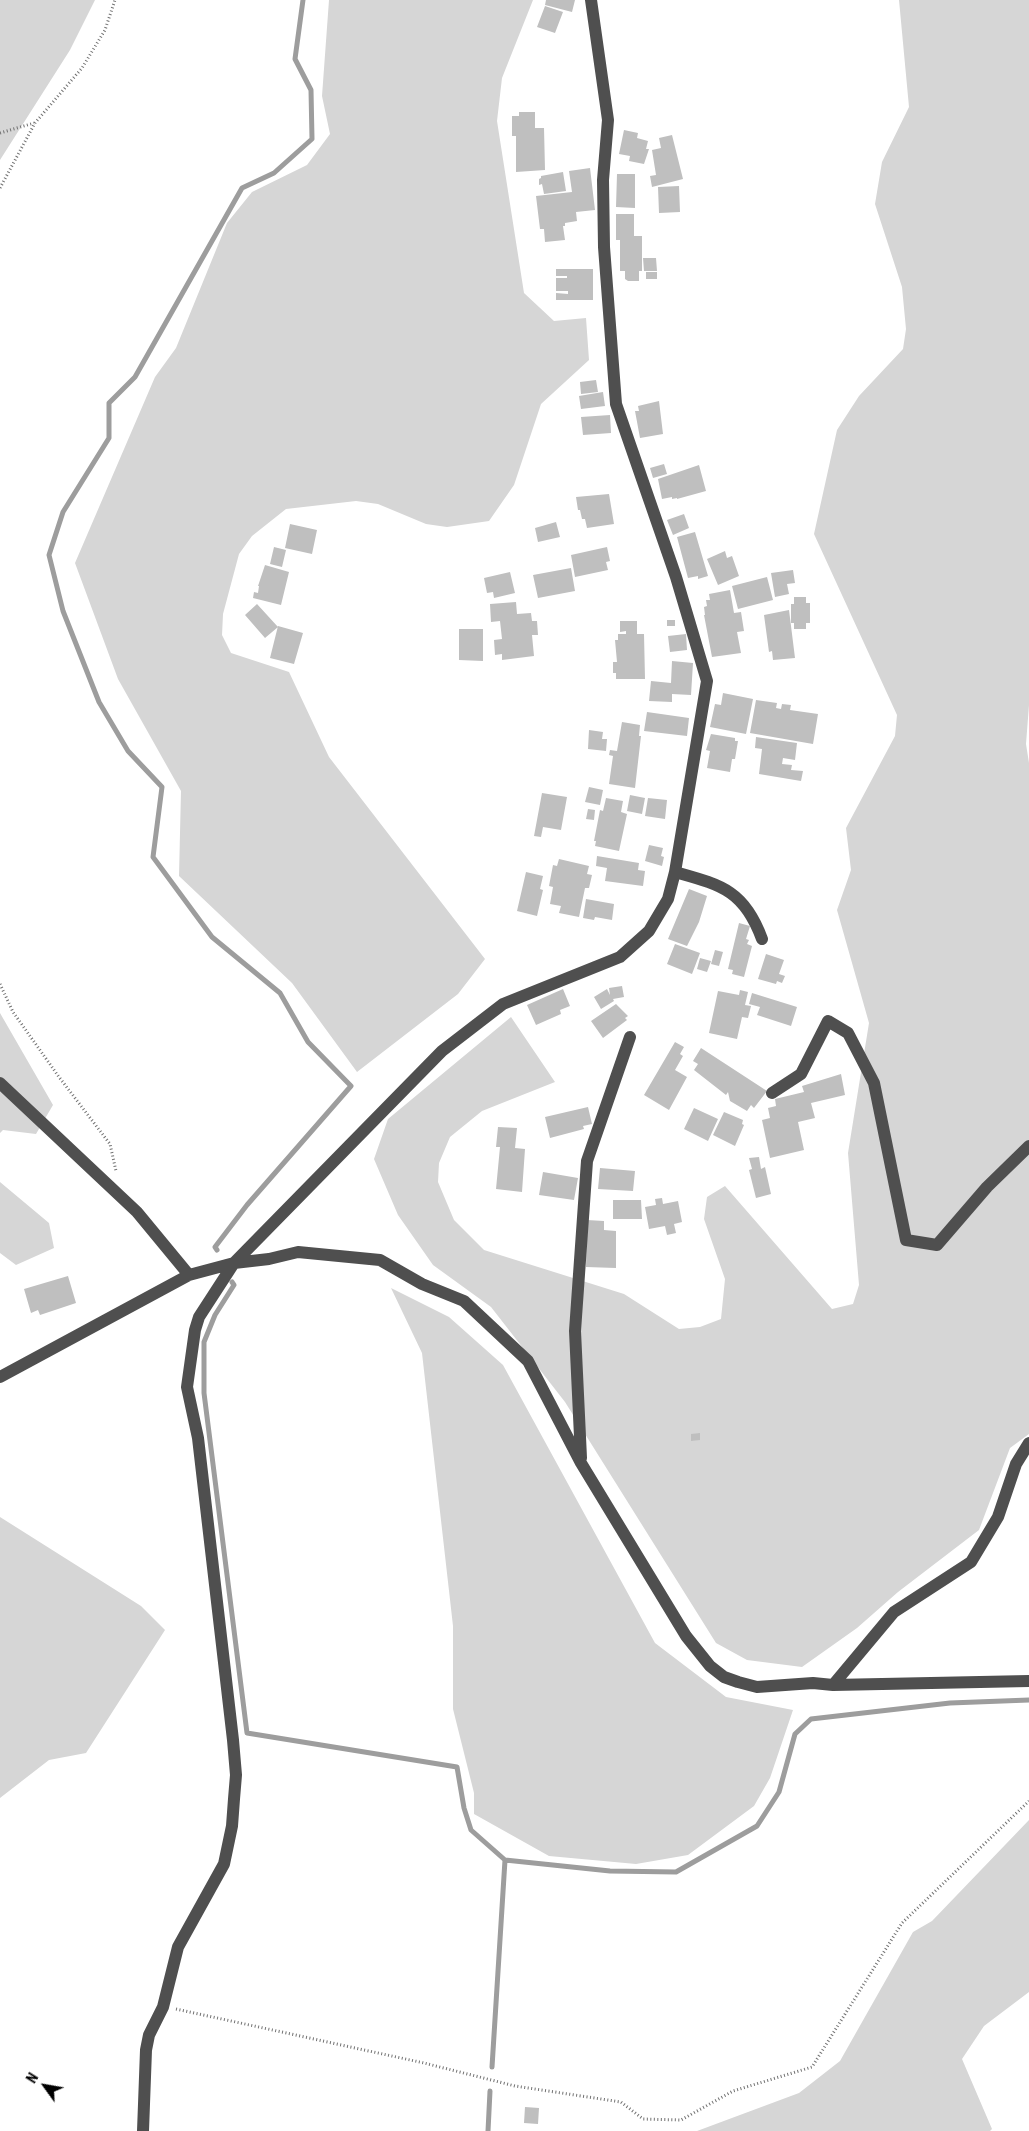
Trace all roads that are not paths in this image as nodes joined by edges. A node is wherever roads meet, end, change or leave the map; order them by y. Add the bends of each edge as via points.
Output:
1 (591, 0) edge
2 (675, 872) junction
3 (762, 939) dead end
4 (630, 1037) dead end
5 (0, 1083) edge
6 (772, 1093) dead end
7 (1029, 1146) edge
8 (234, 1263) junction
9 (189, 1275) junction
10 (0, 1377) edge
11 (1029, 1443) edge
12 (581, 1463) junction
13 (1029, 1681) edge
14 (833, 1685) junction
15 (143, 2131) edge

1 - 2 street via 608,120 603,180 604,247 616,404 679,586 707,681
2 - 3 street via 719,884 741,901 756,921
2 - 8 street via 668,899 649,931 620,957 503,1004 442,1051
4 - 12 street via 587,1161 575,1331
5 - 9 street via 137,1212
6 - 7 street via 801,1074 828,1020 848,1032 874,1083 906,1240 937,1245 987,1187
8 - 9 street
8 - 12 street via 298,1252 380,1260 422,1284 464,1301 528,1361
8 - 15 street via 199,1317 187,1386 198,1438 233,1740 236,1775 232,1826 224,1864 178,1947 163,2007 150,2035 146,2050
9 - 10 street
11 - 14 street via 1016,1464 998,1517 971,1562 894,1612
12 - 14 street via 686,1636 710,1666 724,1677 757,1687 813,1683
13 - 14 street

